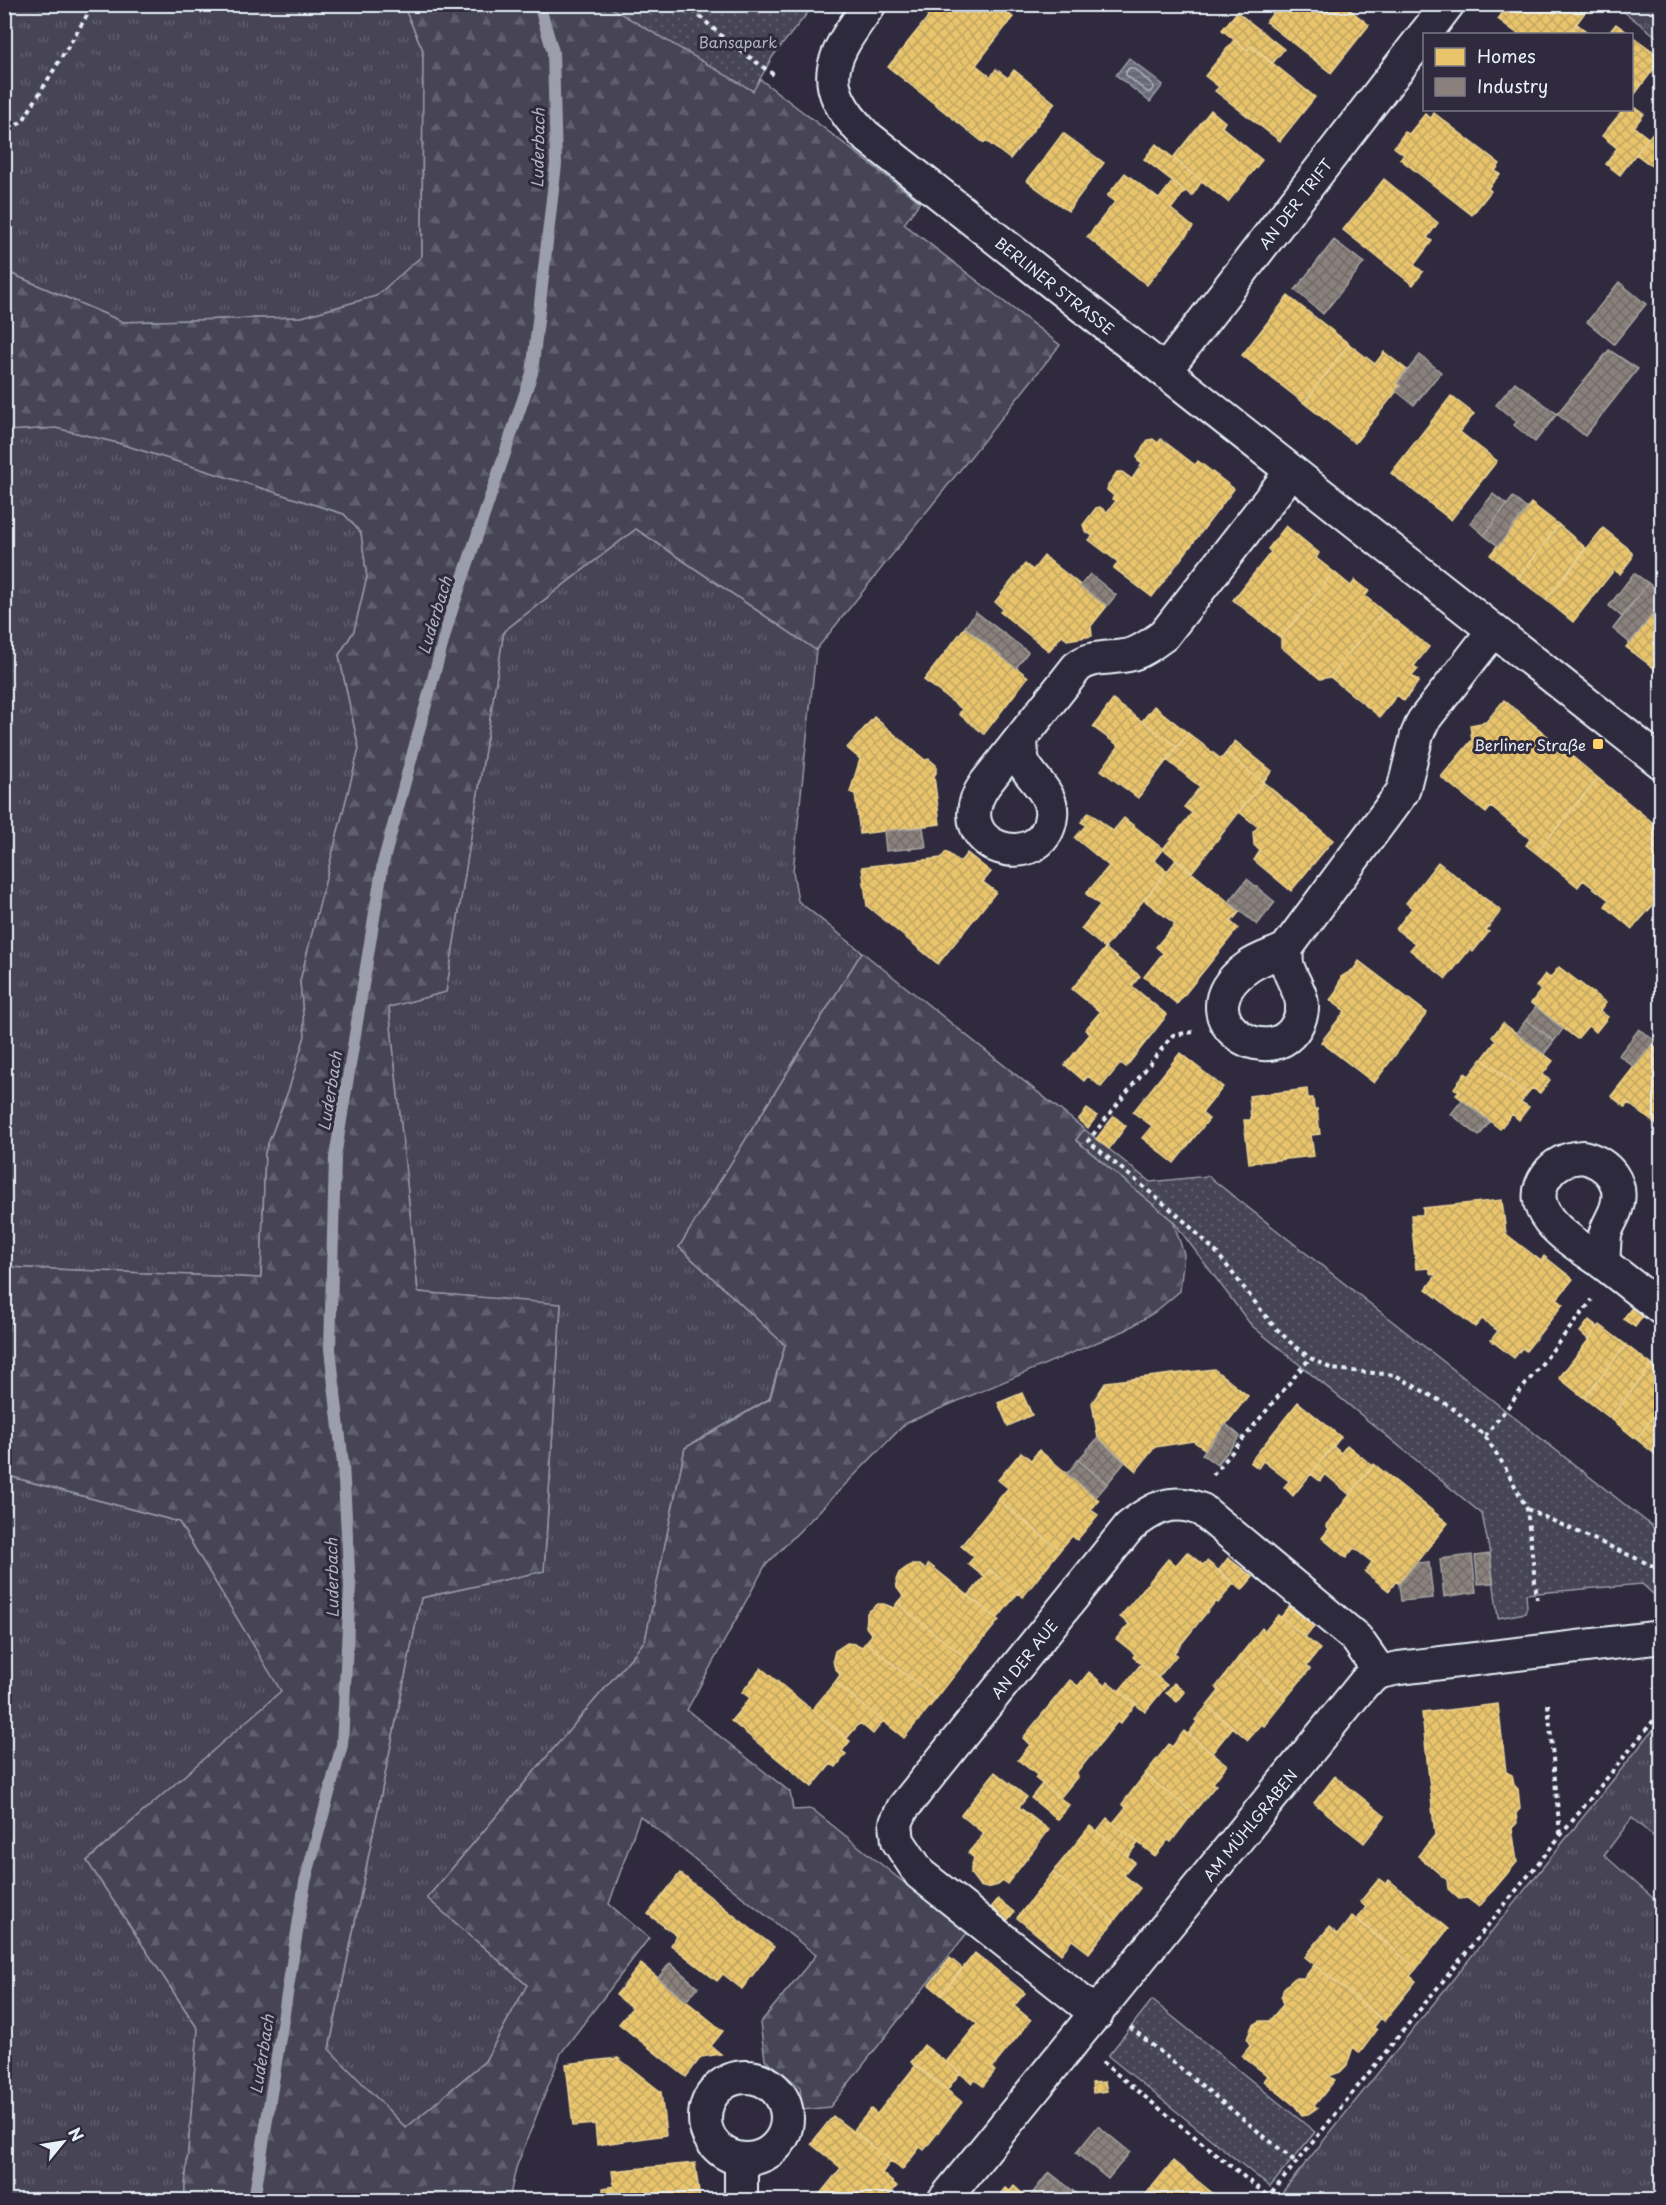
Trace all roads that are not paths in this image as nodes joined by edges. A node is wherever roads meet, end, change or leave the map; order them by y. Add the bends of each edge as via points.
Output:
1 (870, 4) edge
2 (1448, 4) edge
3 (1426, 33) edge
4 (1423, 38) edge
5 (1165, 371) junction
6 (1291, 472) junction
7 (1493, 630) junction
8 (1021, 741) dead end
9 (1662, 763) edge
10 (1286, 949) junction
11 (1608, 1267) road end
12 (1662, 1309) edge
13 (1662, 1637) edge
14 (1380, 1672) junction
15 (1097, 2014) junction
16 (741, 2159) dead end
17 (741, 2200) edge
18 (944, 2200) edge

1 - 5 street, BERLINER STRASSE via 844,40 835,62 833,88 846,116
2 - 3 street, AN DER TRIFT
4 - 5 street, AN DER TRIFT
5 - 6 street, BERLINER STRASSE
6 - 7 street, BERLINER STRASSE
6 - 8 street via 1164,635 1131,654 1083,662
7 - 9 street, BERLINER STRASSE
7 - 10 street via 1423,721 1403,791
10 - 10 street via 1288,966 1301,996 1297,1024 1284,1038 1267,1044 1243,1040 1230,1027 1223,1012 1223,1000 1232,981 1250,966
11 - 12 street
13 - 14 street, AM MÜHLGRABEN
14 - 15 street, AM MÜHLGRABEN via 1351,1697
14 - 15 street, AN DER AUE via 1356,1638 1202,1510 1189,1504 1167,1505 1147,1512 1129,1527 903,1808 896,1823 898,1841 920,1874
15 - 18 street, AM MÜHLGRABEN
16 - 17 street

